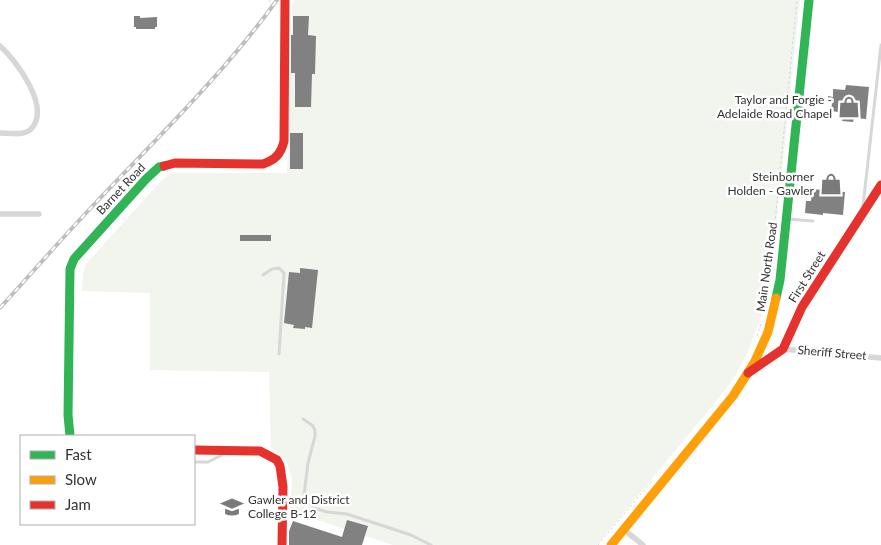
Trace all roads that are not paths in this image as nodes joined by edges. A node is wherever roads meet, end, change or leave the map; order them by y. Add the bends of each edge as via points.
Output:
1 (285, 0) edge
2 (809, 0) edge
3 (881, 45) edge
4 (0, 46) edge
5 (0, 133) edge
6 (881, 185) edge
7 (863, 212) junction
8 (0, 214) edge
9 (39, 214) dead end
10 (786, 219) junction
11 (813, 221) dead end
12 (263, 275) dead end
13 (783, 349) junction
14 (278, 354) dead end
15 (881, 358) edge
16 (748, 373) junction
17 (303, 420) dead end
18 (70, 435) edge
19 (195, 450) edge
20 (229, 451) junction
21 (195, 462) edge
22 (624, 530) junction
23 (282, 545) edge
24 (431, 545) edge
25 (611, 545) edge
26 (642, 545) edge

1 - 18 street, Barnet Road via 284,141 278,156 263,164 175,163 159,167 74,260 70,269
2 - 10 street, Main North Road
3 - 7 lane
4 - 5 street via 27,78 35,97 36,113 30,130 22,134
6 - 7 street, First Street
7 - 13 street, First Street via 802,307
8 - 9 street
10 - 11 lane
10 - 16 street, Main North Road via 780,280 772,319
12 - 14 lane via 279,268 284,273
13 - 15 street, Sheriff Street
13 - 16 street, First Street
16 - 22 street, Main North Road via 722,410
17 - 24 lane via 315,430 304,495 314,508 347,514
19 - 20 street
20 - 21 lane via 208,462
20 - 23 street via 260,451 278,461 282,476
22 - 25 street, Main North Road
22 - 26 street

